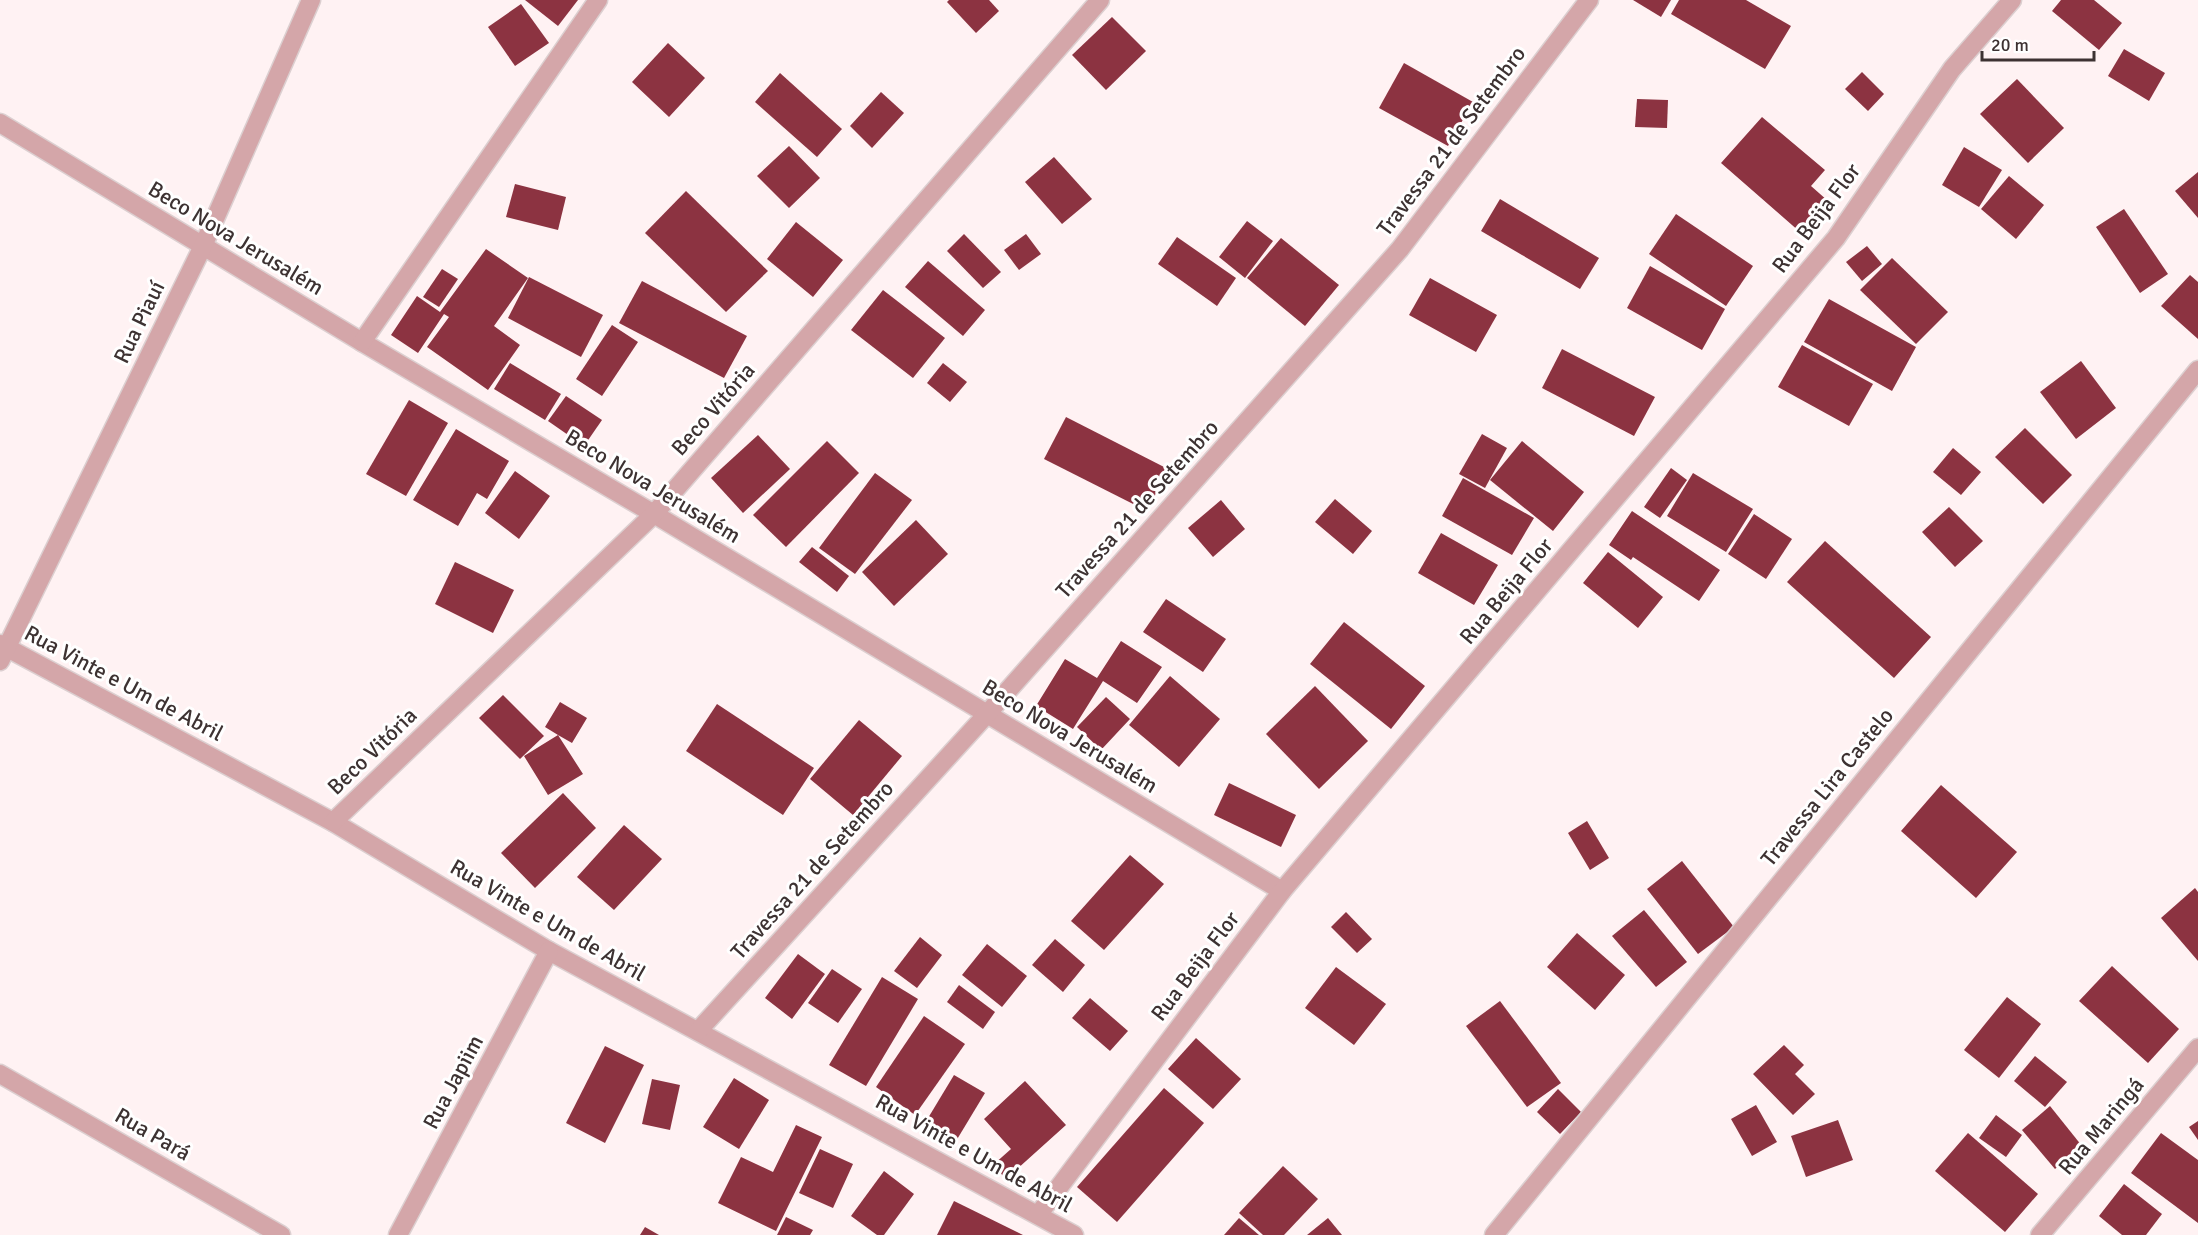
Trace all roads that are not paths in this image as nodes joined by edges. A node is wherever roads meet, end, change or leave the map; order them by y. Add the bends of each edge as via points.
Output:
1 (312, 0) edge
2 (598, 0) edge
3 (1100, 0) edge
4 (1589, 0) edge
5 (2012, 0) edge
6 (0, 123) edge
7 (203, 246) junction
8 (362, 342) junction
9 (2198, 370) edge
10 (654, 514) junction
11 (2, 651) edge
12 (987, 714) junction
13 (333, 822) junction
14 (1282, 891) junction
15 (549, 951) junction
16 (698, 1031) junction
17 (2198, 1048) edge
18 (0, 1074) edge
19 (1038, 1215) junction
20 (281, 1235) edge
21 (398, 1235) edge
22 (1074, 1235) edge
23 (1494, 1235) edge
24 (2040, 1235) edge

1 - 7 street, Rua Piauí
2 - 8 street
3 - 10 street, Beco Vitória
4 - 12 street, Travessa 21 de Setembro via 1400,249
5 - 14 street, Rua Beija Flor via 1952,69 1836,238
6 - 7 street, Beco Nova Jerusalém
7 - 8 street, Beco Nova Jerusalém
7 - 11 street, Rua Piauí
8 - 10 street, Beco Nova Jerusalém
9 - 23 street, Travessa Lira Castelo
10 - 12 street, Beco Nova Jerusalém
10 - 13 street, Beco Vitória
11 - 13 street, Rua Vinte e Um de Abril
12 - 14 street, Beco Nova Jerusalém
12 - 16 street, Travessa 21 de Setembro
13 - 15 street, Rua Vinte e Um de Abril
14 - 19 street, Rua Beija Flor
15 - 16 street, Rua Vinte e Um de Abril
15 - 21 street, Rua Japiim
16 - 19 street, Rua Vinte e Um de Abril
17 - 24 street, Rua Maringá
18 - 20 street, Rua Pará
19 - 22 street, Rua Vinte e Um de Abril

